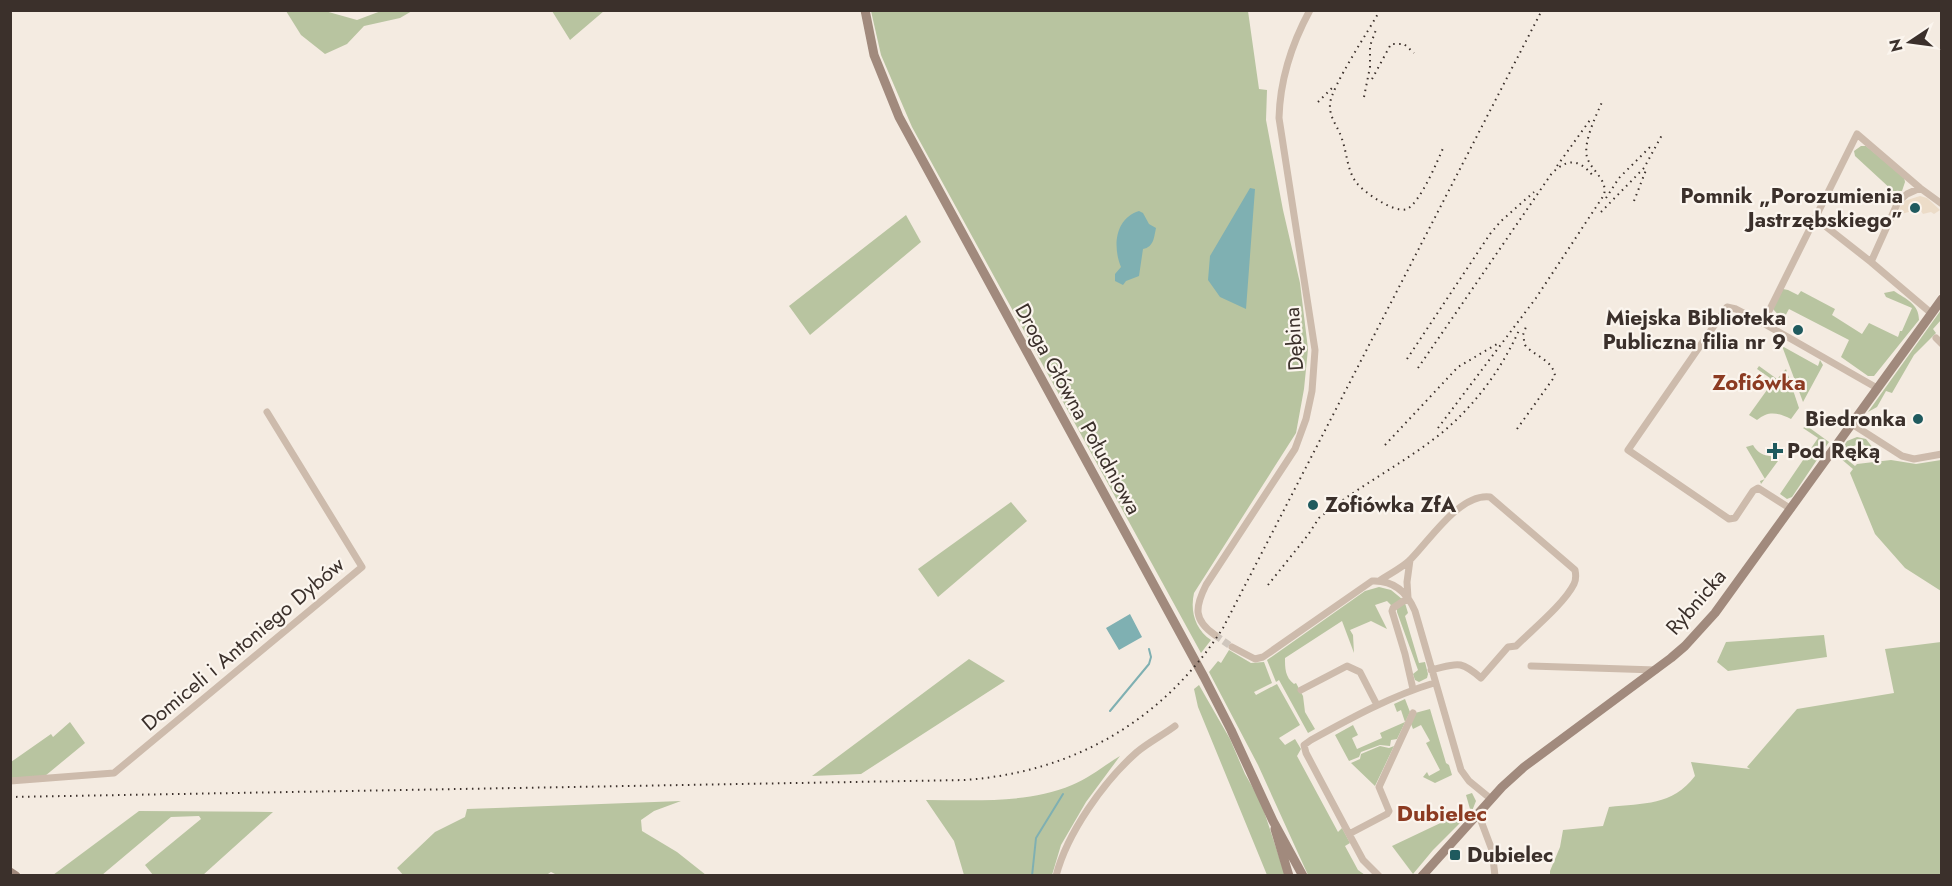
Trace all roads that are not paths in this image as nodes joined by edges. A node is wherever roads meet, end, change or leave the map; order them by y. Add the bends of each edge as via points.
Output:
1 (865, 10) edge
2 (1310, 10) edge
3 (1920, 188) junction
4 (1941, 204) edge
5 (1815, 218) junction
6 (1871, 262) junction
7 (1941, 299) edge
8 (1931, 313) junction
9 (1763, 323) junction
10 (1877, 388) junction
11 (267, 412) dead end
12 (1852, 424) junction
13 (1941, 454) edge
14 (1791, 509) junction
15 (1410, 561) junction
16 (1378, 581) junction
17 (1408, 598) junction
18 (1215, 635) tunnel mouth
19 (1232, 647) tunnel mouth
20 (1531, 666) dead end
21 (1431, 670) junction
22 (1656, 670) junction
23 (1434, 683) junction
24 (1413, 689) junction
25 (1301, 690) dead end
26 (1377, 705) junction
27 (1413, 713) dead end
28 (1175, 726) dead end
29 (10, 781) edge
30 (1491, 799) junction
31 (1478, 813) junction
32 (1274, 821) junction
33 (1349, 834) junction
34 (10, 872) edge
35 (16, 876) edge
36 (1056, 876) edge
37 (1289, 876) edge
38 (1303, 876) edge
39 (1379, 876) edge
40 (1422, 876) edge
41 (1495, 876) edge

1 - 32 main road, Droga Główna Południowa via 874,55 899,117 1209,687
2 - 18 street, Dębina via 1289,55 1279,118 1316,350 1312,391 1294,449 1198,602 1201,623
3 - 4 street
3 - 5 street via 1857,134
3 - 6 street via 1898,202
5 - 6 street
5 - 9 street
6 - 8 street
7 - 8 main road, Rybnicka
8 - 10 main road, Rybnicka
9 - 10 street
9 - 14 street via 1727,307 1628,450 1729,519 1735,518 1758,488
10 - 12 main road, Rybnicka
11 - 29 street, Domiceli i Antoniego Dybów via 362,567 114,772
12 - 13 street via 1902,456 1914,459
12 - 14 main road, Rybnicka
14 - 22 main road, Rybnicka via 1715,613
15 - 16 street
15 - 17 street
15 - 21 street via 1448,518 1481,496 1490,497 1575,570 1573,585 1557,604 1516,646 1508,646 1480,678 1460,663
16 - 17 street via 1402,590
16 - 19 street via 1364,585 1263,657 1255,659
17 - 21 street
17 - 24 street via 1392,611
20 - 22 street
21 - 23 street
22 - 30 main road, Rybnicka via 1524,767
23 - 24 street
23 - 30 street via 1461,770 1469,782
24 - 26 street
25 - 26 street via 1347,666 1360,672
26 - 33 street via 1304,745
27 - 33 street via 1378,786 1389,811
28 - 36 street via 1135,754 1097,797 1068,846
30 - 31 main road, Rybnicka
31 - 40 main road, Rybnicka
31 - 41 street via 1492,850
32 - 37 main road, Droga Główna Południowa
32 - 38 main road, Droga Główna Południowa
33 - 39 street via 1363,860
34 - 35 main road

